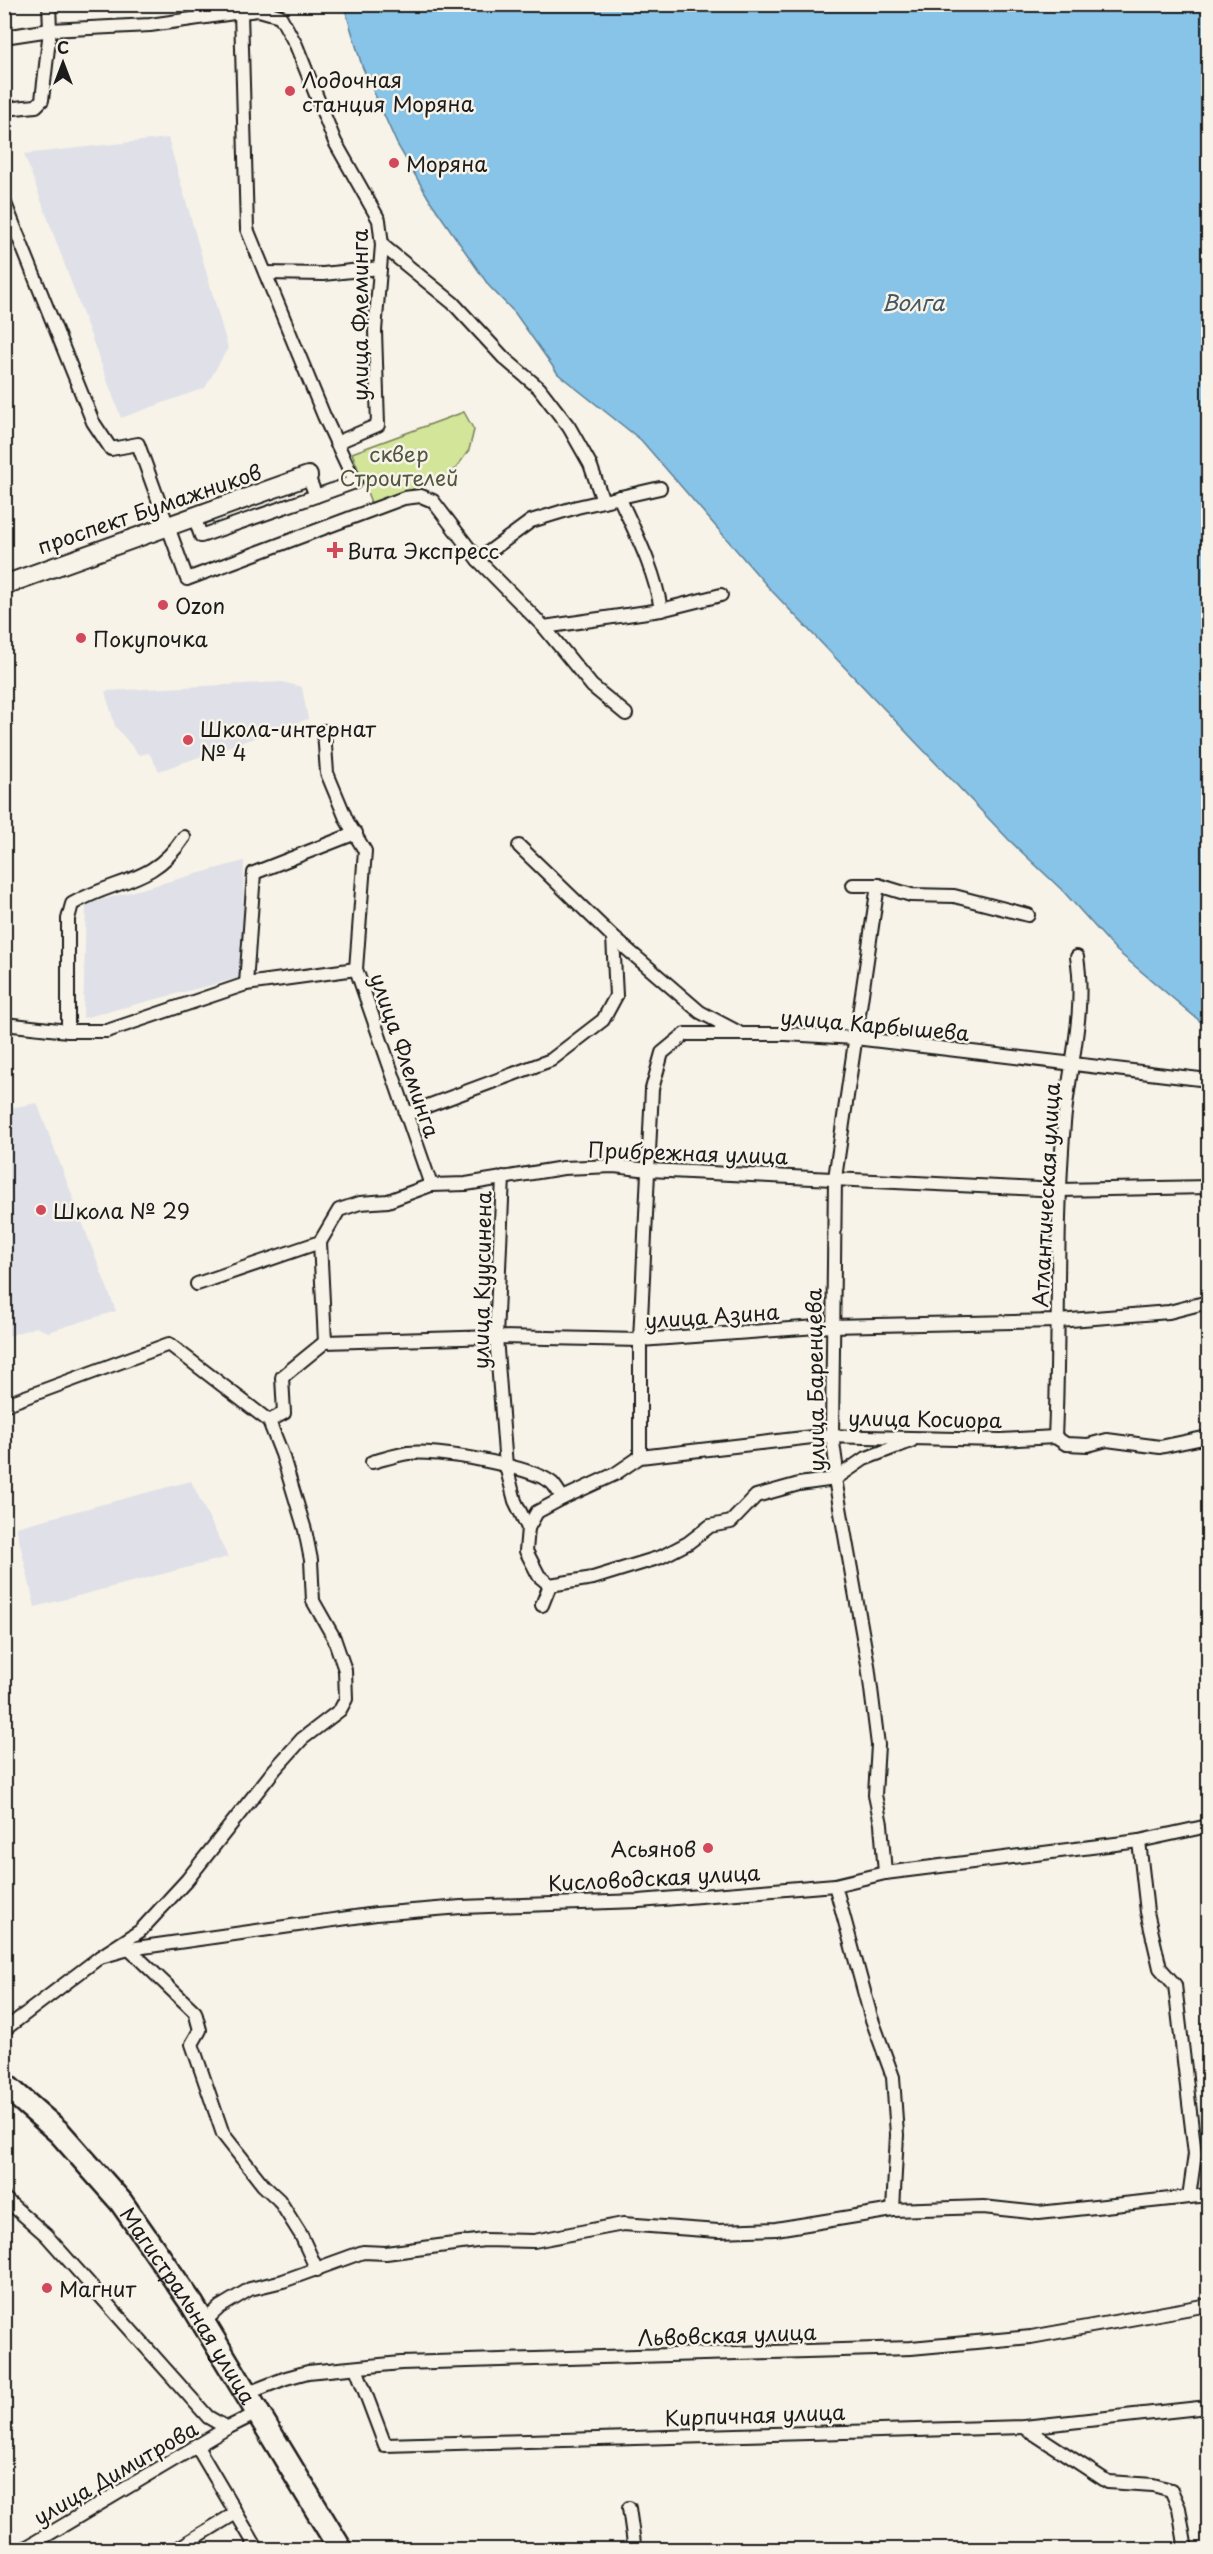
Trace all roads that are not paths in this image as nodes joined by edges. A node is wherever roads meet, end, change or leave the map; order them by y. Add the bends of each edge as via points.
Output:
1 (49, 4) edge
2 (241, 8) edge
3 (50, 30) junction
4 (4, 37) edge
5 (4, 109) edge
6 (4, 201) edge
7 (382, 245) junction
8 (380, 268) junction
9 (266, 273) junction
10 (336, 443) junction
11 (308, 476) joint
12 (660, 488) dead end
13 (316, 496) junction
14 (619, 497) junction
15 (603, 501) junction
16 (194, 516) junction
17 (167, 526) junction
18 (478, 560) junction
19 (4, 585) edge
20 (721, 595) dead end
21 (661, 610) junction
22 (544, 627) junction
23 (627, 714) dead end
24 (324, 730) dead end
25 (356, 833) junction
26 (184, 837) dead end
27 (519, 846) dead end
28 (853, 885) dead end
29 (878, 885) junction
30 (1028, 915) dead end
31 (614, 937) junction
32 (1077, 957) dead end
33 (356, 969) junction
34 (246, 984) junction
35 (4, 1024) edge
36 (68, 1031) junction
37 (745, 1034) junction
38 (855, 1038) junction
39 (1071, 1065) junction
40 (1209, 1080) edge
41 (406, 1114) junction
42 (649, 1170) junction
43 (503, 1177) junction
44 (835, 1178) junction
45 (431, 1185) junction
46 (1209, 1187) edge
47 (1060, 1190) junction
48 (321, 1242) junction
49 (197, 1284) dead end
50 (1209, 1302) edge
51 (1058, 1321) junction
52 (831, 1326) junction
53 (496, 1337) junction
54 (640, 1340) junction
55 (325, 1342) junction
56 (4, 1405) edge
57 (269, 1421) junction
58 (832, 1435) junction
59 (1055, 1437) junction
60 (1209, 1437) edge
61 (922, 1438) junction
62 (640, 1457) junction
63 (372, 1462) dead end
64 (506, 1466) junction
65 (834, 1479) junction
66 (563, 1498) junction
67 (528, 1528) junction
68 (550, 1585) junction
69 (542, 1605) dead end
70 (1209, 1826) edge
71 (1139, 1841) junction
72 (885, 1873) junction
73 (835, 1885) junction
74 (129, 1949) junction
75 (100, 1957) junction
76 (4, 2030) edge
77 (4, 2084) edge
78 (1209, 2195) edge
79 (1189, 2197) junction
80 (4, 2198) edge
81 (893, 2210) junction
82 (317, 2270) junction
83 (1209, 2305) edge
84 (204, 2322) junction
85 (356, 2368) junction
86 (253, 2402) junction
87 (1209, 2407) edge
88 (1024, 2427) junction
89 (227, 2428) junction
90 (196, 2445) junction
91 (629, 2508) dead end
92 (236, 2513) junction
93 (22, 2550) edge
94 (175, 2550) edge
95 (258, 2550) edge
96 (341, 2550) edge
97 (635, 2550) edge
98 (1186, 2550) edge

1 - 3 street
2 - 3 street via 150,25
2 - 7 street, улица Флеминга via 280,15 334,142 379,220
2 - 9 street via 247,229
3 - 4 street
3 - 5 street via 42,100 36,106
6 - 17 street via 93,422 111,449 138,444
7 - 8 street, улица Флеминга
7 - 15 street via 453,303 538,388 569,427 590,464
8 - 9 street via 323,274
8 - 10 street, улица Флеминга via 375,331 378,425
9 - 10 street
10 - 13 street via 355,482
11 - 13 street
11 - 16 street, проспект Бумажников
12 - 14 street
13 - 16 street via 201,536
14 - 15 street
14 - 21 street via 658,589
15 - 18 street via 531,521
16 - 17 street, проспект Бумажников
17 - 18 street via 187,579 404,498 421,496 433,501
17 - 19 street, проспект Бумажников
18 - 22 street
20 - 21 street
21 - 22 street
22 - 23 street via 592,686
24 - 25 street, улица Флеминга via 327,774
25 - 33 street, улица Флеминга via 366,851
25 - 34 street via 254,873
26 - 36 street via 154,870 72,904 68,919
27 - 31 street
28 - 29 street
29 - 30 street via 910,896 954,896
29 - 38 street, улица Баренцева
31 - 37 street via 699,1012
31 - 41 street via 616,996 603,1020 551,1060
32 - 39 street, Атлантическая улица via 1081,977
33 - 34 street
33 - 41 street, улица Флеминга
34 - 36 street via 107,1031
35 - 36 street
37 - 38 street, улица Карбышева
37 - 42 street, улица Карбышева via 685,1034 662,1053 652,1089
38 - 39 street, улица Карбышева
38 - 44 street, улица Баренцева
39 - 40 street, улица Карбышева
39 - 47 street, Атлантическая улица
41 - 45 street, улица Флеминга
42 - 43 street, Прибрежная улица via 614,1166 563,1168
42 - 44 street, Прибрежная улица
42 - 54 street, улица Карбышева
43 - 45 street, Прибрежная улица
43 - 53 street, улица Куусинена
44 - 47 street, Прибрежная улица
44 - 52 street, улица Баренцева
45 - 48 street, Прибрежная улица via 388,1202 360,1203 339,1210
46 - 47 street, Прибрежная улица
47 - 51 street, Атлантическая улица
48 - 49 street
48 - 55 street
50 - 51 street, улица Азина via 1169,1312
51 - 52 street, улица Азина
51 - 59 street, Атлантическая улица
52 - 54 street, улица Азина
52 - 58 street, улица Баренцева
53 - 54 street, улица Азина
53 - 55 street, улица Азина
53 - 64 street, улица Куусинена
54 - 62 street, улица Карбышева
55 - 57 street via 282,1377 284,1413
56 - 57 street via 169,1344
57 - 75 street via 305,1530 313,1600 334,1638 345,1670 346,1699 340,1710 302,1739 275,1769 187,1880 140,1931
58 - 61 street, улица Косиора
58 - 62 street, улица Косиора
58 - 65 street, улица Баренцева
59 - 60 street, улица Косиора via 1066,1444 1088,1445 1107,1440 1160,1448
59 - 61 street, улица Косиора
61 - 65 street via 864,1459
62 - 66 street, улица Косиора via 615,1474
63 - 64 street via 409,1452 438,1453
64 - 66 street via 551,1482
64 - 67 street, улица Куусинена via 515,1501
65 - 68 street via 756,1497 731,1522 710,1526 661,1557 592,1578
65 - 72 street, улица Баренцева via 868,1665 878,1745 875,1795
66 - 67 street, улица Косиора via 537,1512
67 - 68 street, улица Куусинена via 526,1551 539,1576
68 - 69 street
70 - 71 street, Кисловодская улица
71 - 72 street, Кисловодская улица
71 - 79 street via 1147,1912 1160,1968 1175,1985 1195,2154
72 - 73 street, Кисловодская улица
73 - 74 street, Кисловодская улица via 639,1901 461,1906
73 - 81 street via 871,2017 893,2077 897,2136
74 - 75 street, Кисловодская улица
74 - 82 street via 195,2013 200,2030 192,2044 223,2134 279,2200
75 - 76 street
77 - 84 highway, Магистральная улица via 60,2133 120,2202
78 - 79 street
79 - 81 street via 1039,2213 983,2207
80 - 89 street via 46,2235 208,2417
81 - 82 street via 776,2229 718,2231 623,2224 534,2241 484,2240 386,2253 363,2252
82 - 84 street via 250,2289
83 - 85 street, Львовская улица via 1031,2337 911,2348
84 - 86 highway, Магистральная улица
85 - 86 street, Львовская улица via 286,2378
85 - 88 street, Кирпичная улица via 384,2445
86 - 89 street, улица Димитрова
86 - 96 highway, Магистральная улица
87 - 88 street, Кирпичная улица
88 - 98 street via 1108,2482 1171,2490 1179,2508
89 - 90 street, улица Димитрова
90 - 92 street
90 - 93 street, улица Димитрова
91 - 97 street
92 - 94 street
92 - 95 street

